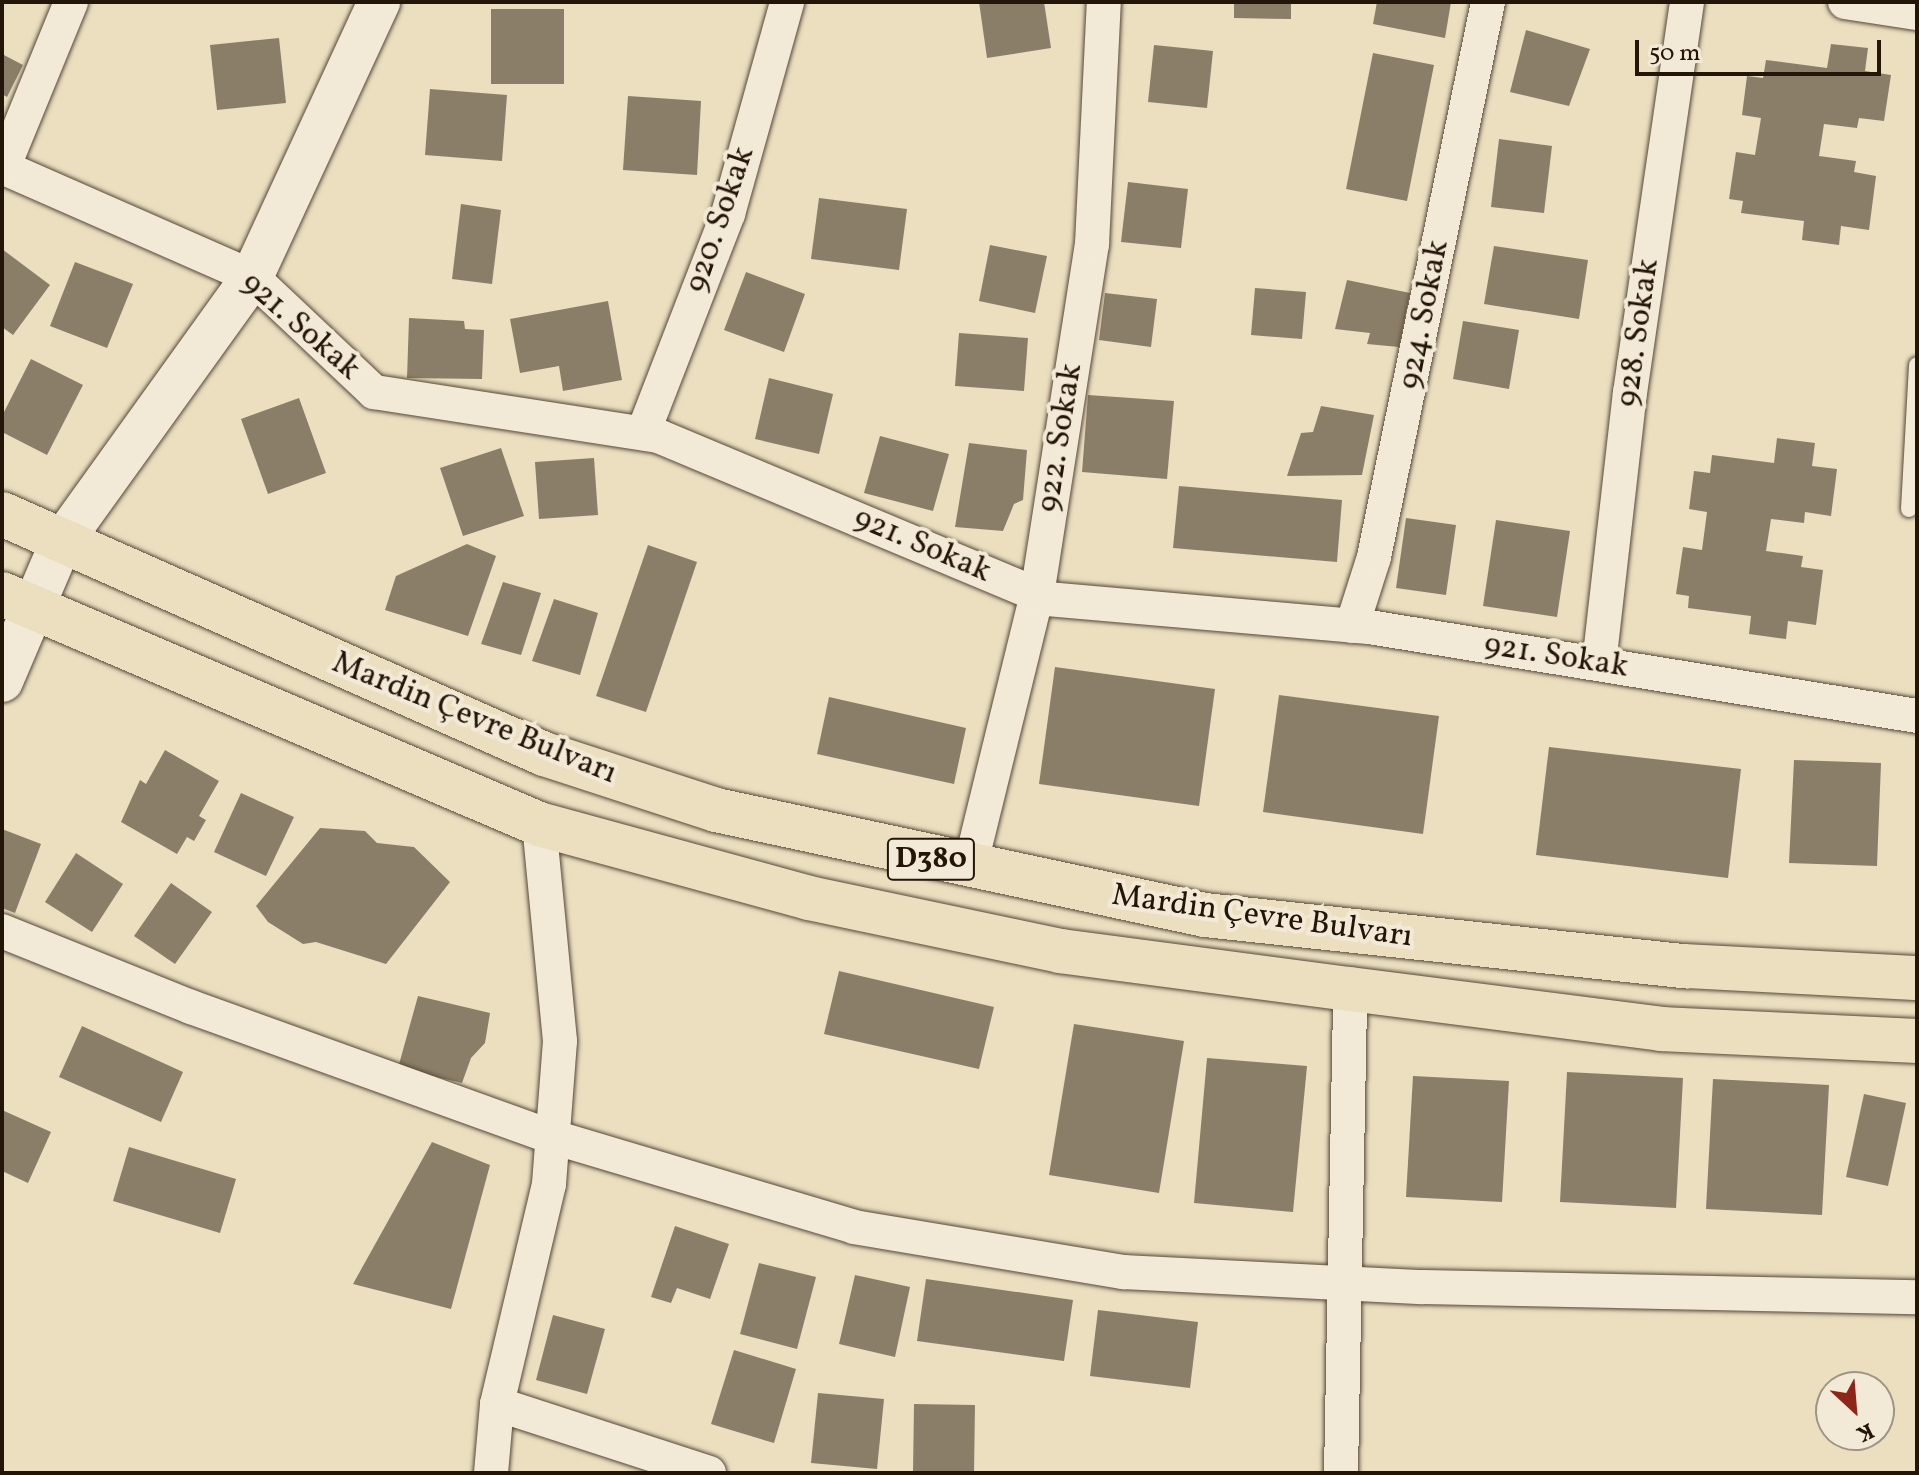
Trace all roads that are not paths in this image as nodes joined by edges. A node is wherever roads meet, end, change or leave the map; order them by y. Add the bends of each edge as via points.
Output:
1 (71, 2) edge
2 (379, 2) edge
3 (787, 2) edge
4 (1104, 2) edge
5 (1488, 2) edge
6 (1687, 2) edge
7 (1845, 2) edge
8 (1917, 13) edge
9 (2, 168) edge
10 (252, 277) junction
11 (1917, 365) edge
12 (643, 433) junction
13 (1909, 509) dead end
14 (2, 514) edge
15 (61, 543) junction
16 (1037, 595) junction
17 (18, 603) edge
18 (1352, 626) junction
19 (1599, 664) junction
20 (2, 681) edge
21 (1917, 716) edge
22 (539, 824) junction
23 (970, 867) junction
24 (2, 931) edge
25 (1917, 978) edge
26 (1350, 989) junction
27 (1917, 1041) edge
28 (553, 1137) junction
29 (1342, 1283) junction
30 (1917, 1297) edge
31 (497, 1404) junction
32 (491, 1473) edge
33 (709, 1473) edge
34 (1341, 1473) edge

1 - 9 street
2 - 10 street
3 - 12 street, 920. Sokak via 728,214
4 - 16 street, 922. Sokak via 1092,244
5 - 18 street, 924. Sokak via 1381,526
6 - 19 street, 928. Sokak via 1630,393
7 - 8 street
9 - 10 street, 921. Sokak
10 - 12 street, 921. Sokak via 374,392
10 - 15 street
11 - 13 lane
12 - 16 street, 921. Sokak
14 - 15 main road, Mardin Çevre Bulvarı / D380
15 - 17 street
15 - 23 main road, Mardin Çevre Bulvarı / D380 via 544,754 716,810
16 - 18 street, 921. Sokak
16 - 23 street, 922. Sokak
17 - 20 street
17 - 22 main road, Mardin Çevre Bulvarı / D380
18 - 19 street, 921. Sokak
19 - 21 street, 921. Sokak
22 - 26 main road, Mardin Çevre Bulvarı / D380 via 809,898 1060,951
22 - 28 street via 560,1041
23 - 25 main road, Mardin Çevre Bulvarı / D380 via 1205,915 1686,966
24 - 28 street via 191,1007
26 - 27 main road, Mardin Çevre Bulvarı / D380 via 1661,1029
26 - 29 street
28 - 29 street via 854,1227 1123,1272
28 - 31 street via 549,1184
29 - 30 street
29 - 34 street
31 - 32 street
31 - 33 street

